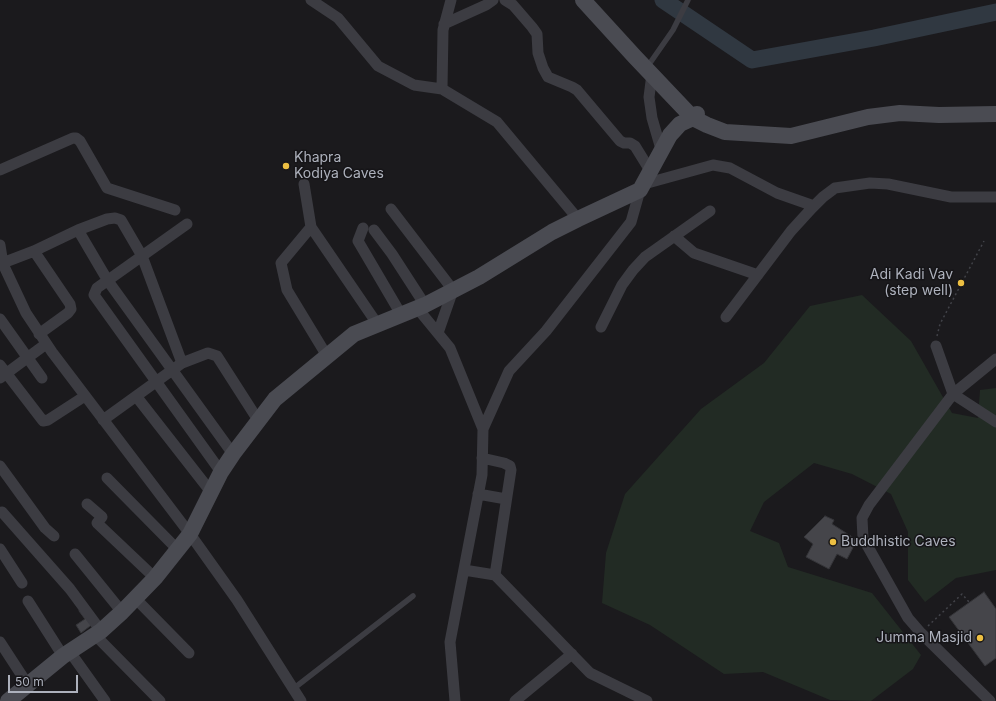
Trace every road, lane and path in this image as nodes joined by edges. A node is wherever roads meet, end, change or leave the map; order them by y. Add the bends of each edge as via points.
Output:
1 (311, 0) edge
2 (451, 0) edge
3 (493, 0) edge
4 (505, 0) edge
5 (583, 0) edge
6 (593, 0) edge
7 (688, 0) edge
8 (444, 24) junction
9 (651, 68) junction
10 (442, 89) junction
11 (996, 104) edge
12 (866, 113) junction
13 (996, 114) edge
14 (695, 116) junction
15 (661, 150) junction
16 (0, 170) edge
17 (645, 182) junction
18 (304, 184) dead end
19 (996, 197) edge
20 (814, 206) junction
21 (391, 209) dead end
22 (175, 210) dead end
23 (710, 212) dead end
24 (578, 219) junction
25 (187, 224) dead end
26 (311, 227) junction
27 (78, 230) junction
28 (674, 236) junction
29 (984, 241) dead end
30 (0, 246) edge
31 (34, 251) junction
32 (142, 256) junction
33 (1, 264) edge
34 (758, 275) junction
35 (108, 280) junction
36 (453, 290) junction
37 (422, 307) junction
38 (402, 316) junction
39 (726, 317) dead end
40 (0, 319) edge
41 (378, 325) junction
42 (601, 327) dead end
43 (438, 333) junction
44 (39, 334) junction
45 (46, 344) junction
46 (936, 346) joint
47 (327, 356) junction
48 (28, 358) junction
49 (996, 359) edge
50 (182, 363) junction
51 (172, 370) junction
52 (2, 372) edge
53 (42, 378) dead end
54 (157, 381) junction
55 (953, 394) junction
56 (85, 396) junction
57 (136, 396) junction
58 (103, 420) junction
59 (258, 420) junction
60 (996, 422) edge
61 (483, 429) junction
62 (233, 454) junction
63 (482, 458) junction
64 (0, 466) edge
65 (221, 472) junction
66 (107, 478) dead end
67 (211, 492) junction
68 (478, 494) junction
69 (506, 499) junction
70 (87, 504) dead end
71 (2, 512) dead end
72 (190, 534) junction
73 (54, 536) dead end
74 (177, 549) junction
75 (74, 554) dead end
76 (2, 555) edge
77 (464, 570) junction
78 (495, 575) junction
79 (154, 578) junction
80 (22, 583) dead end
81 (413, 596) dead end
82 (135, 598) junction
83 (28, 601) dead end
84 (969, 602) dead end
85 (122, 612) junction
86 (98, 633) junction
87 (921, 633) junction
88 (0, 642) edge
89 (189, 653) dead end
90 (67, 654) junction
91 (572, 654) junction
92 (28, 685) junction
93 (293, 689) junction
94 (8, 701) edge
95 (105, 701) edge
96 (160, 701) edge
97 (301, 701) edge
98 (455, 701) edge
99 (515, 701) edge
100 (647, 701) edge
101 (990, 701) edge

1 - 10 street via 338,18 378,66 414,85
2 - 8 street
3 - 8 street
4 - 17 street via 537,34 538,53 548,77 577,90 620,141 635,146
5 - 9 street
6 - 9 street
7 - 9 lane via 674,30
8 - 10 street
9 - 14 street
9 - 15 street via 649,97
10 - 24 street via 497,122
11 - 12 street via 906,105
12 - 13 street
12 - 14 street via 830,122 778,130 748,130
14 - 15 street via 680,124
15 - 17 street
16 - 22 street via 76,138 107,188
17 - 20 street via 713,165 730,168 777,192
17 - 24 street
17 - 61 street via 631,222 546,331 510,371
18 - 26 street
19 - 20 street via 951,197 888,184 870,183 835,188
20 - 34 street via 791,231
21 - 36 street
23 - 28 street
24 - 36 street
25 - 32 street
26 - 41 street
26 - 47 street via 282,263 287,290
27 - 31 street
27 - 32 street via 107,219 121,220
27 - 35 street
28 - 34 street via 694,253
28 - 42 street via 645,257 633,270 622,285
29 - 46 path via 940,324
30 - 33 street
31 - 33 street
31 - 44 street via 71,309
32 - 35 street
32 - 50 street
33 - 44 street
34 - 39 street
35 - 51 street
35 - 54 street via 97,288 94,295
36 - 37 street
36 - 43 street
37 - 38 street
37 - 38 street via 392,254 368,229 358,241
37 - 43 street
38 - 41 street
40 - 48 street
41 - 47 street via 354,334
43 - 61 street via 450,348
44 - 45 street
45 - 48 street
45 - 56 street
46 - 55 street
47 - 59 street via 275,398
48 - 52 street
48 - 53 street
49 - 55 street
50 - 51 street
50 - 59 street via 208,353 217,356
51 - 54 street
51 - 62 street
52 - 56 street via 43,421
54 - 57 street
54 - 65 street
55 - 60 street
55 - 87 street via 869,505 862,518 863,538 908,618
56 - 58 street
57 - 58 street
57 - 67 street
58 - 72 street
59 - 62 street
61 - 63 street
62 - 65 street
63 - 68 street
63 - 69 street via 504,462 510,466
64 - 73 street via 45,528
65 - 67 street
66 - 74 street
67 - 72 street
68 - 69 street
68 - 77 street
69 - 78 street
70 - 79 street via 102,517 97,523
71 - 86 street via 70,589
72 - 74 street
72 - 93 street via 237,600
74 - 79 street
75 - 85 street
76 - 80 street
77 - 78 street
77 - 98 street via 450,642
78 - 91 street
79 - 82 street
81 - 93 lane
82 - 85 street
82 - 89 street
83 - 90 street
84 - 87 path via 962,594
85 - 86 street
86 - 90 street
86 - 96 street
87 - 101 street
88 - 92 street
90 - 92 street
90 - 95 street
91 - 99 street
91 - 100 street via 590,673
92 - 94 street
93 - 97 street

